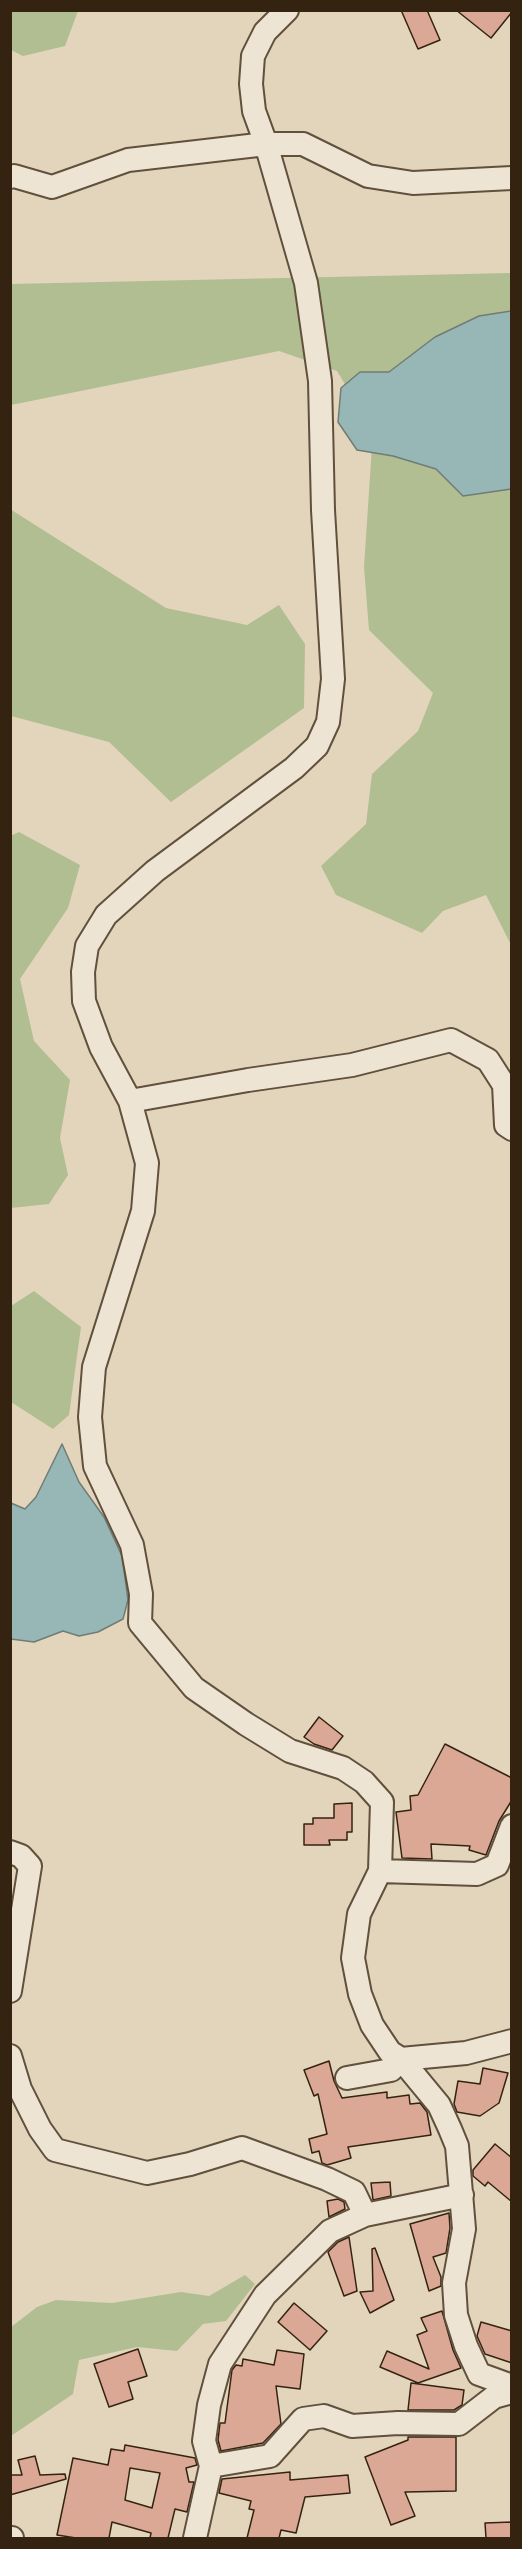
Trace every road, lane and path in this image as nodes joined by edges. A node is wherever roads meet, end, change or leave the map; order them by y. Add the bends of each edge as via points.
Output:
1 (287, 10) edge
2 (266, 144) junction
3 (10, 177) edge
4 (512, 178) edge
5 (130, 1101) junction
6 (512, 1129) edge
7 (512, 1826) edge
8 (10, 1852) edge
9 (380, 1871) junction
10 (10, 1990) edge
11 (512, 2041) edge
12 (10, 2056) edge
13 (401, 2059) junction
14 (347, 2078) dead end
15 (462, 2195) junction
16 (365, 2215) junction
17 (512, 2386) edge
18 (512, 2392) edge
19 (211, 2466) junction
20 (195, 2538) edge

1 - 2 street via 265,32 253,56 254,111
2 - 3 street via 128,160 52,187
2 - 4 street via 303,144 368,176 413,183
2 - 5 street via 306,283 320,381 333,679 328,722 317,746 294,768 155,872 106,915 87,946 84,1001 101,1047
5 - 6 street via 352,1065 451,1040 488,1060 504,1085 506,1125
5 - 9 street via 147,1162 143,1211 94,1367 90,1417 95,1466 132,1545 141,1594 140,1623 194,1688 290,1751 343,1768 364,1782 382,1802
7 - 9 street via 497,1865 477,1874
8 - 10 street via 21,1856 30,1866
9 - 13 street via 359,1914 353,1958 360,1994 372,2025 390,2052
11 - 13 street via 466,2053
12 - 16 street via 25,2099 55,2150 147,2173 242,2148 354,2192
13 - 14 street via 391,2070
13 - 15 street via 443,2113 457,2146
15 - 16 street
15 - 17 street via 464,2229 454,2283 456,2315 479,2374
16 - 19 street via 330,2231 265,2295 219,2364 204,2441
18 - 19 street via 494,2397 459,2424 398,2422 352,2426 324,2416 303,2419 270,2456
19 - 20 street

